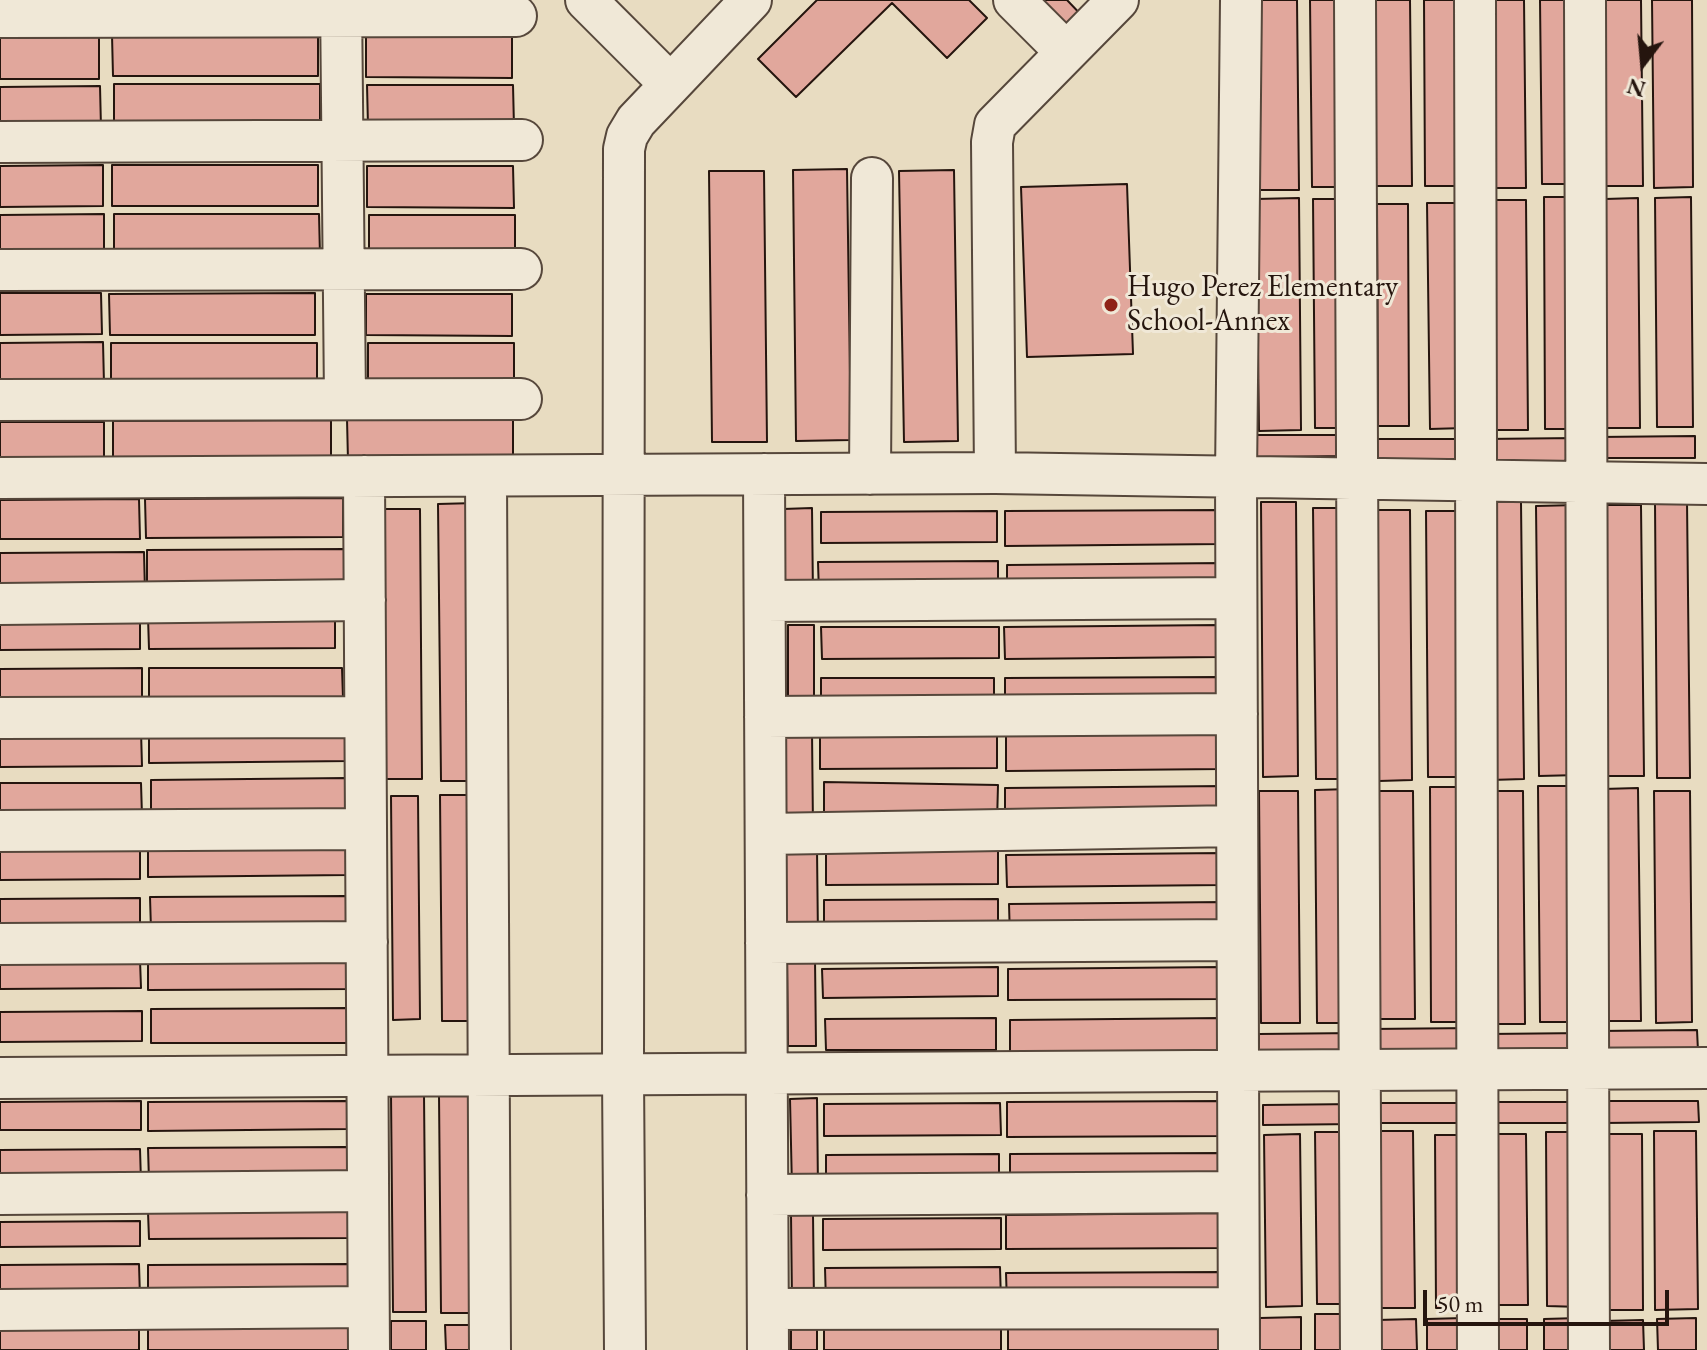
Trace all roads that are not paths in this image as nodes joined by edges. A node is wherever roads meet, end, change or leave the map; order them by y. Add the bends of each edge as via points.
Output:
1 (586, 0) edge
2 (751, 0) edge
3 (1014, 0) edge
4 (1118, 0) edge
5 (1241, 0) edge
6 (1355, 0) edge
7 (1475, 0) edge
8 (1585, 0) edge
9 (342, 8) edge
10 (516, 16) dead end
11 (0, 17) edge
12 (1066, 52) junction
13 (669, 83) junction
14 (522, 140) dead end
15 (343, 141) junction
16 (0, 142) edge
17 (872, 178) dead end
18 (344, 269) junction
19 (521, 269) dead end
20 (0, 270) edge
21 (345, 399) junction
22 (521, 399) dead end
23 (0, 400) edge
24 (995, 473) junction
25 (764, 474) junction
26 (870, 474) junction
27 (625, 475) junction
28 (364, 476) junction
29 (486, 476) junction
30 (1236, 477) junction
31 (0, 478) edge
32 (1357, 479) junction
33 (1476, 480) junction
34 (1587, 482) junction
35 (1707, 484) edge
36 (1236, 598) junction
37 (365, 600) junction
38 (765, 601) junction
39 (0, 604) edge
40 (1237, 714) junction
41 (365, 717) junction
42 (765, 717) junction
43 (0, 718) edge
44 (1237, 826) junction
45 (366, 829) junction
46 (0, 831) edge
47 (766, 834) junction
48 (1237, 940) junction
49 (367, 942) junction
50 (766, 943) junction
51 (0, 944) edge
52 (1707, 1068) edge
53 (1477, 1069) junction
54 (1588, 1069) junction
55 (1238, 1070) junction
56 (1360, 1070) junction
57 (767, 1073) junction
58 (623, 1074) junction
59 (367, 1075) junction
60 (489, 1075) junction
61 (0, 1078) edge
62 (368, 1191) junction
63 (1238, 1192) junction
64 (0, 1194) edge
65 (767, 1195) junction
66 (368, 1307) junction
67 (1238, 1308) junction
68 (768, 1309) junction
69 (0, 1310) edge
70 (369, 1350) edge
71 (490, 1350) edge
72 (625, 1350) edge
73 (768, 1350) edge
74 (1239, 1350) edge
75 (1361, 1350) edge
76 (1478, 1350) edge
77 (1589, 1350) edge

1 - 13 street
2 - 13 street
3 - 12 street
4 - 12 street
5 - 30 street
6 - 32 street
7 - 33 street
8 - 34 street
9 - 10 street
9 - 11 street
9 - 15 street
12 - 24 street via 995,125 992,142
13 - 27 street via 636,121 624,149
14 - 15 street
15 - 16 street
15 - 18 street
17 - 26 street
18 - 19 street
18 - 20 street
18 - 21 street
21 - 22 street
21 - 23 street
24 - 26 street
24 - 30 street
25 - 26 street
25 - 27 street
25 - 38 street
27 - 29 street
27 - 58 street
28 - 29 street
28 - 31 street
28 - 37 street
29 - 60 street
30 - 32 street
30 - 36 street
32 - 33 street
32 - 56 street
33 - 34 street
33 - 53 street
34 - 35 street
34 - 54 street
36 - 38 street
36 - 40 street
37 - 39 street
37 - 41 street
38 - 42 street
40 - 42 street
40 - 44 street
41 - 43 street
41 - 45 street
42 - 47 street
44 - 47 street
44 - 48 street
45 - 46 street
45 - 49 street
47 - 50 street
48 - 50 street
48 - 55 street
49 - 51 street
49 - 59 street
50 - 57 street
52 - 54 street
53 - 54 street
53 - 56 street
53 - 76 street
54 - 77 street
55 - 56 street
55 - 57 street
55 - 63 street
56 - 75 street
57 - 58 street
57 - 65 street
58 - 60 street
58 - 72 street
59 - 60 street
59 - 61 street
59 - 62 street
60 - 71 street
62 - 64 street
62 - 66 street
63 - 65 street
63 - 67 street
65 - 68 street
66 - 69 street
66 - 70 street
67 - 68 street
67 - 74 street
68 - 73 street

